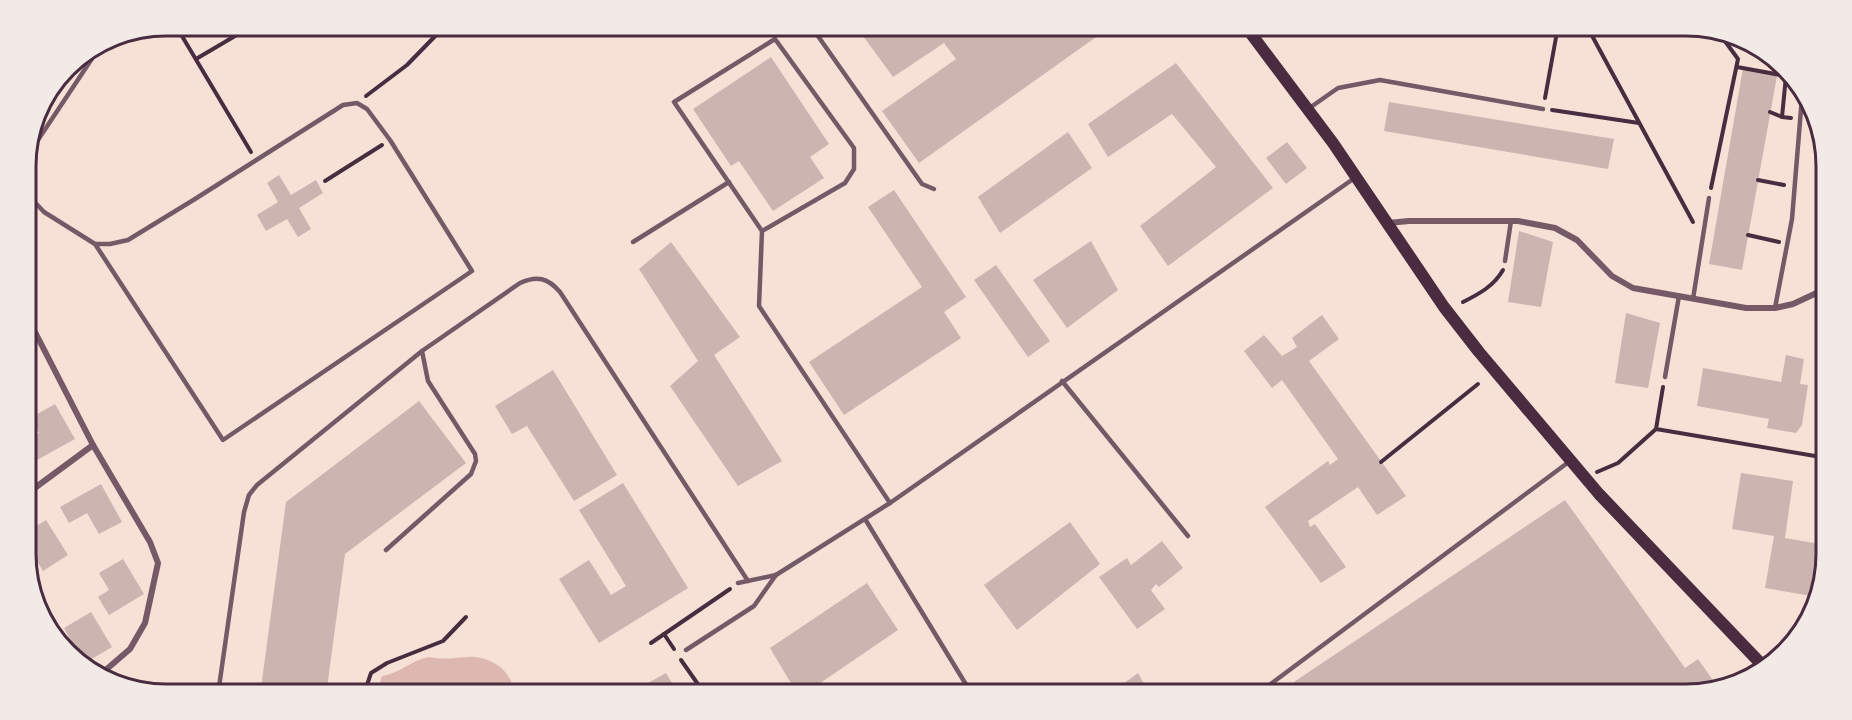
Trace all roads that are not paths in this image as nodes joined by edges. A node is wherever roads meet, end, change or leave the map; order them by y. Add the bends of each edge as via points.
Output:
1 (818, 36) edge
2 (1254, 36) edge
3 (91, 60) edge
4 (1802, 106) edge
5 (1308, 109) junction
6 (1543, 109) road end
7 (38, 140) edge
8 (1356, 177) junction
9 (729, 182) junction
10 (934, 189) dead end
11 (1709, 198) road end
12 (36, 204) edge
13 (1510, 221) junction
14 (1388, 223) junction
15 (762, 231) junction
16 (633, 242) dead end
17 (95, 244) junction
18 (1505, 261) road end
19 (1816, 293) edge
20 (1679, 296) junction
21 (1694, 298) junction
22 (1775, 308) junction
23 (36, 334) edge
24 (422, 351) junction
25 (1665, 377) road end
26 (1062, 381) junction
27 (93, 445) junction
28 (1570, 461) junction
29 (36, 487) edge
30 (890, 503) junction
31 (866, 519) junction
32 (1188, 536) dead end
33 (386, 550) dead end
34 (776, 575) junction
35 (748, 581) junction
36 (738, 583) road end
37 (686, 650) dead end
38 (1759, 661) edge
39 (106, 670) edge
40 (219, 684) edge
41 (966, 684) edge
42 (1271, 684) edge

1 - 10 lane via 922,184
2 - 5 main road
3 - 7 lane
4 - 22 lane via 1788,243
5 - 6 lane via 1338,88 1380,80
5 - 8 main road
8 - 14 main road
8 - 26 lane
9 - 15 lane
9 - 15 lane via 674,102 775,39 854,148 854,169 845,183
9 - 16 lane
11 - 21 lane
12 - 17 lane
13 - 14 street
13 - 18 lane
13 - 20 street via 1555,228 1577,240 1612,276 1633,288
14 - 28 main road via 1444,307
15 - 30 lane via 759,306
17 - 17 lane via 223,440 471,271 390,140 367,109 357,103 343,105 128,240
19 - 22 street
20 - 21 street
20 - 25 lane
21 - 22 street via 1746,308
23 - 27 street
24 - 33 lane via 428,381 471,446 476,461 471,474
24 - 35 lane via 520,283 542,278 552,283
24 - 40 lane via 249,495
26 - 30 lane
26 - 32 lane
27 - 29 street
27 - 39 street via 150,542 158,563 145,623 130,649
28 - 38 main road
28 - 42 lane
30 - 31 lane
31 - 34 lane
31 - 41 lane
34 - 35 lane
34 - 37 lane via 754,606
35 - 36 lane

